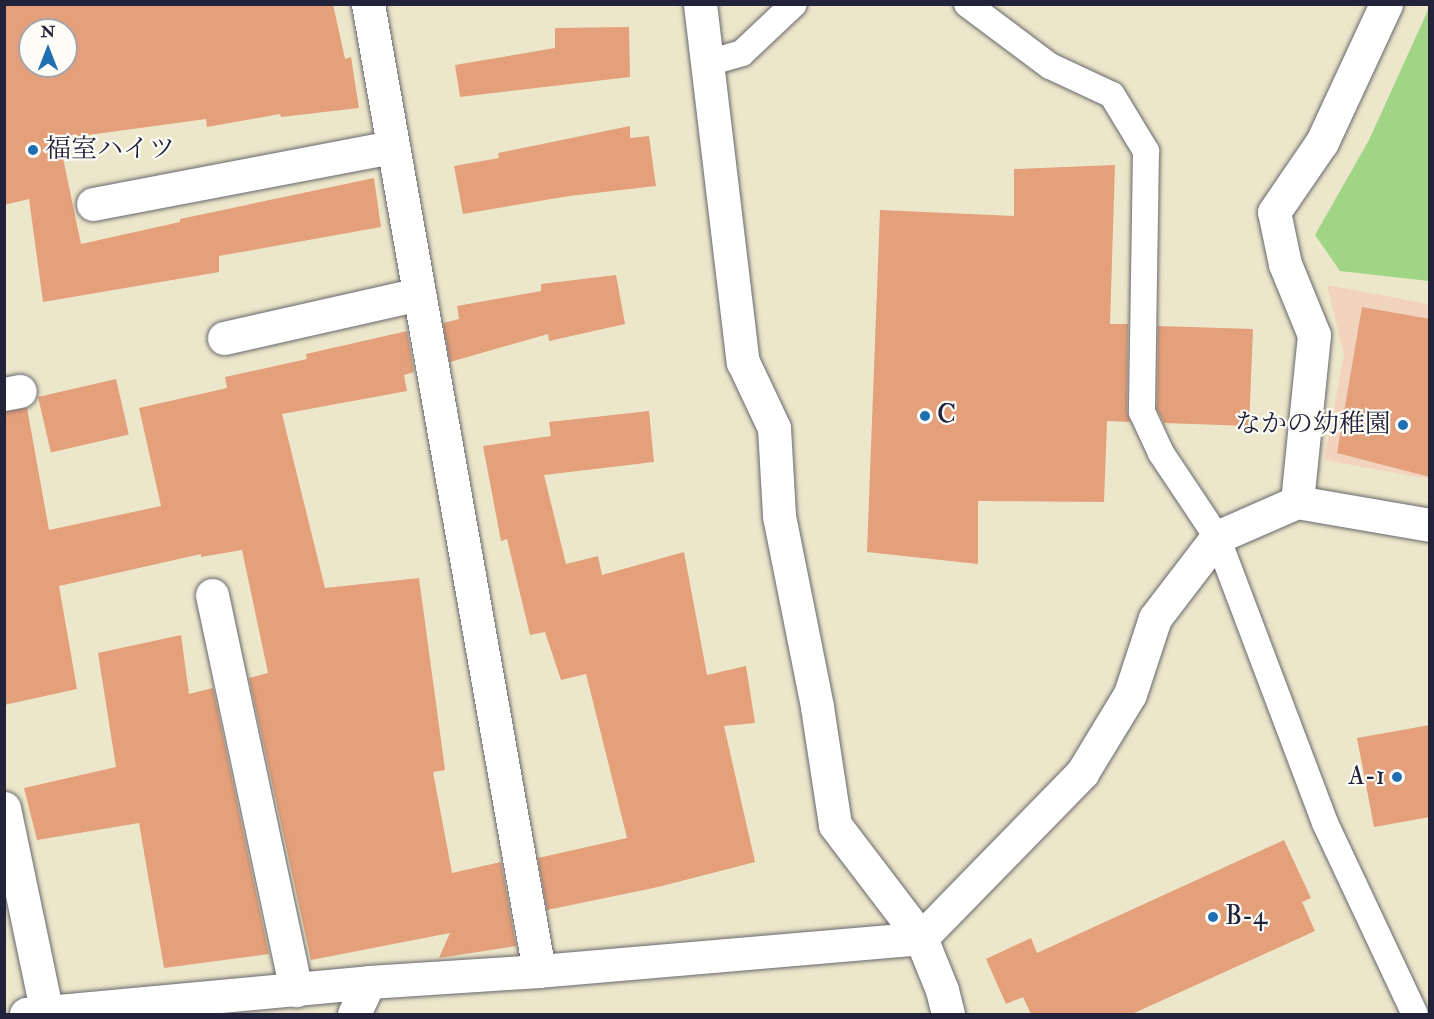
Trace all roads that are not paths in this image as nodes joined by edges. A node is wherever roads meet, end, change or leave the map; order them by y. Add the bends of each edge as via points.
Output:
1 (368, 4) edge
2 (700, 4) edge
3 (794, 4) edge
4 (967, 4) edge
5 (1386, 4) edge
6 (708, 63) junction
7 (393, 147) junction
8 (93, 204) dead end
9 (419, 294) junction
10 (224, 338) dead end
11 (1297, 502) junction
12 (1430, 525) edge
13 (1217, 537) junction
14 (212, 595) dead end
15 (4, 808) edge
16 (921, 938) junction
17 (539, 971) junction
18 (369, 982) junction
19 (296, 990) junction
20 (36, 1014) edge
21 (354, 1014) edge
22 (948, 1014) edge
23 (1415, 1014) edge

1 - 7 street
2 - 6 street
3 - 6 lane via 742,53
4 - 13 lane via 1050,66 1112,95 1146,151 1142,412 1161,453
5 - 11 street via 1322,142 1274,212 1285,264 1314,335
6 - 16 street via 743,362 774,428 779,516 817,707 835,825
7 - 8 street
7 - 9 street
9 - 10 street
9 - 17 street
11 - 12 street
11 - 13 street
13 - 16 street via 1155,618 1130,694 1082,773
13 - 23 lane via 1325,823
14 - 19 street
15 - 20 street
16 - 17 street
16 - 22 street
17 - 18 street
18 - 19 street
18 - 21 street
19 - 20 street

